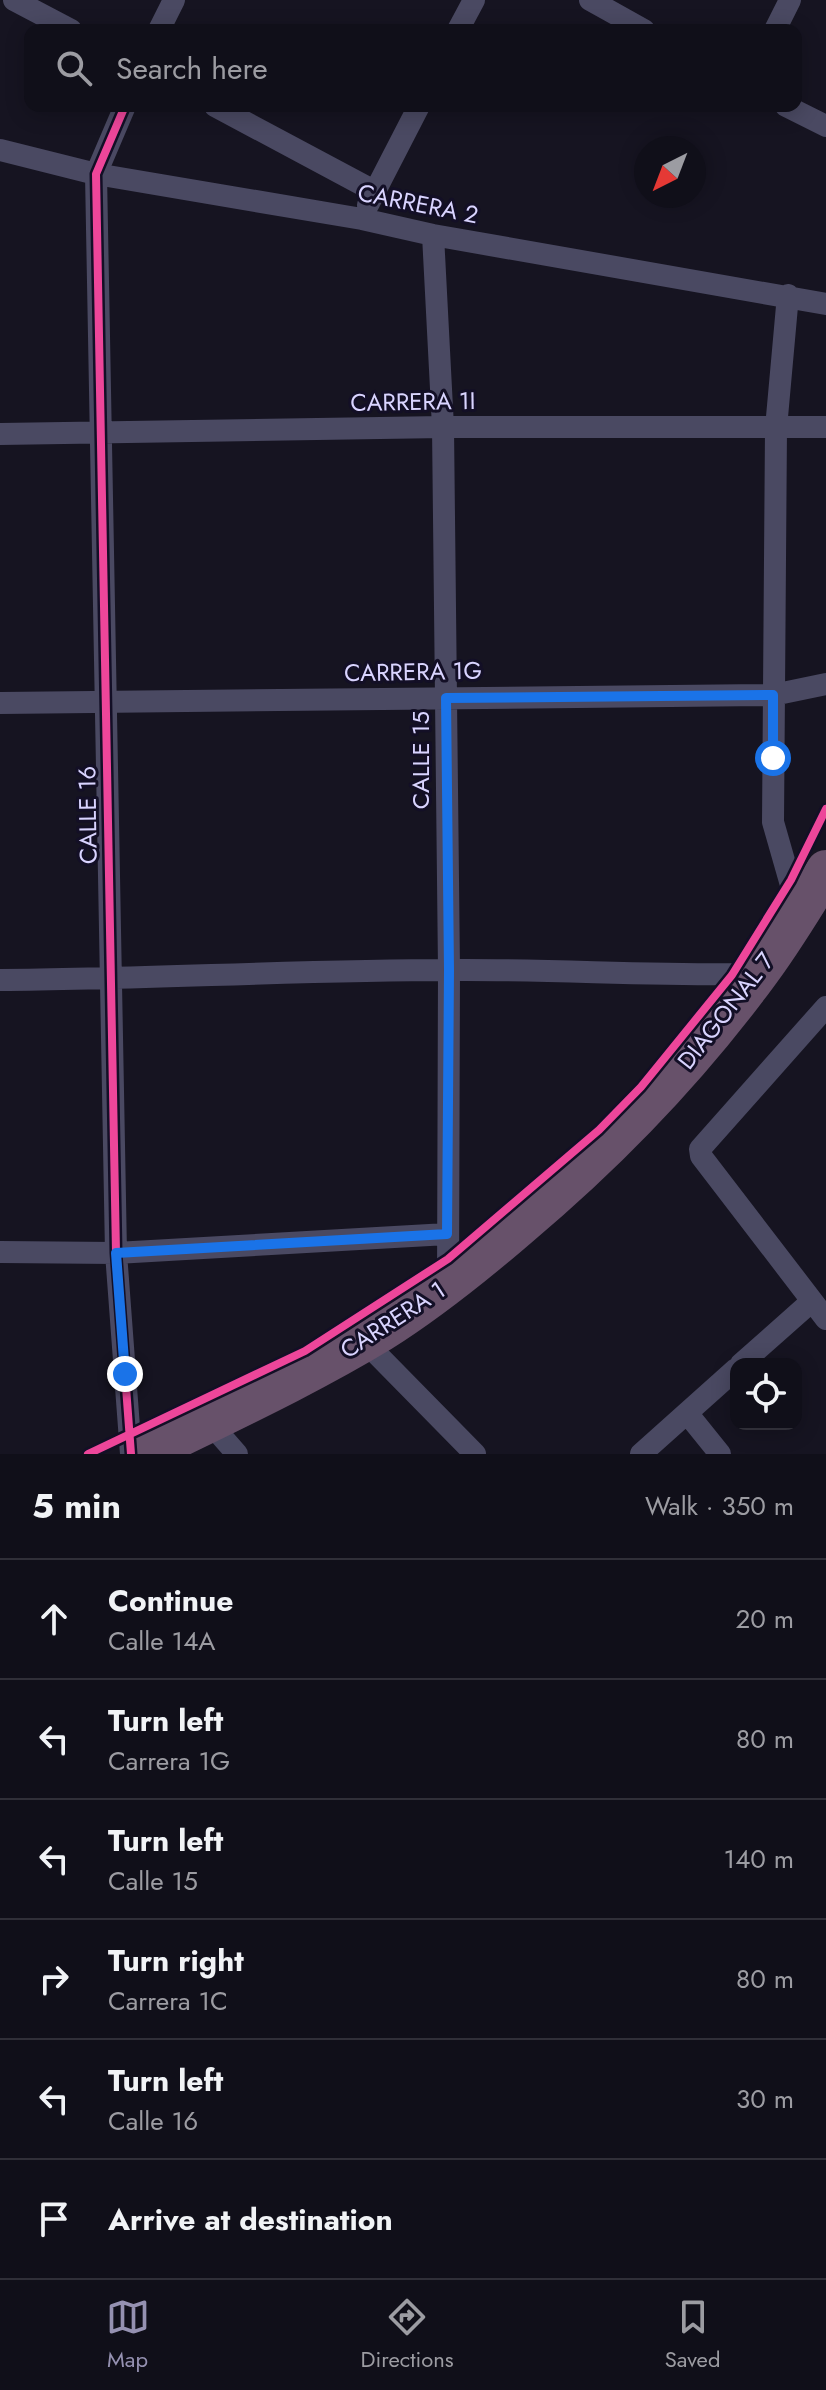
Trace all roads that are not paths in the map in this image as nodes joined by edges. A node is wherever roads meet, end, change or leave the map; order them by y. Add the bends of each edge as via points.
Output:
1 (14, 0) edge
2 (174, 0) edge
3 (474, 0) edge
4 (590, 0) edge
5 (790, 0) edge
6 (60, 24) edge
7 (162, 24) edge
8 (461, 24) edge
9 (633, 24) edge
10 (778, 24) edge
11 (122, 112) edge
12 (226, 112) edge
13 (416, 112) edge
14 (798, 112) edge
15 (826, 126) edge
16 (0, 150) edge
17 (96, 174) junction
18 (374, 191) junction
19 (362, 219) junction
20 (433, 235) junction
21 (788, 295) junction
22 (826, 304) edge
23 (443, 427) junction
24 (826, 427) edge
25 (776, 428) junction
26 (0, 434) edge
27 (101, 434) junction
28 (826, 684) edge
29 (773, 695) junction
30 (446, 698) junction
31 (0, 703) edge
32 (105, 703) junction
33 (826, 870) edge
34 (799, 913) junction
35 (449, 970) junction
36 (758, 974) junction
37 (0, 980) edge
38 (111, 980) junction
39 (826, 1007) edge
40 (613, 1142) joint
41 (447, 1234) junction
42 (0, 1252) edge
43 (116, 1253) junction
44 (448, 1285) junction
45 (812, 1301) junction
46 (826, 1319) edge
47 (364, 1341) junction
48 (748, 1358) edge
49 (730, 1374) edge
50 (687, 1413) junction
51 (209, 1422) junction
52 (131, 1454) edge
53 (145, 1454) edge
54 (237, 1454) edge
55 (475, 1454) edge
56 (641, 1454) edge
57 (720, 1454) edge

1 - 6 street
2 - 7 street
3 - 8 street
4 - 9 street
5 - 10 street
11 - 17 street
12 - 18 street
13 - 18 street
14 - 15 street
16 - 17 street, CARRERA 2
17 - 19 street, CARRERA 2
17 - 27 street, CALLE 16
18 - 19 street
19 - 20 street, CARRERA 2
20 - 21 street, CARRERA 2
20 - 23 street, CALLE 15
21 - 22 street, CARRERA 2
21 - 25 street
23 - 25 street, CARRERA 1I
23 - 27 street, CARRERA 1I
23 - 30 street, CALLE 15
24 - 25 street, CARRERA 1I
25 - 29 street
26 - 27 street, CARRERA 1I
27 - 32 street, CALLE 16
28 - 29 street, CARRERA 1G
29 - 30 street, CARRERA 1G
29 - 34 street via 773,822
30 - 32 street, CARRERA 1G
30 - 35 street, CALLE 15
31 - 32 street, CARRERA 1G
32 - 38 street, CALLE 16
33 - 34 highway, DIAGONAL 7
34 - 36 highway, DIAGONAL 7
35 - 36 street
35 - 38 street
35 - 41 street, CALLE 15
36 - 40 highway, DIAGONAL 7 via 656,1099
37 - 38 street
38 - 43 street, CALLE 16
39 - 45 street via 700,1149
40 - 44 highway, CARRERA 1
41 - 43 street
41 - 44 street, CALLE 15
42 - 43 street
43 - 52 street, CALLE 16
44 - 47 highway, CARRERA 1
45 - 46 street
45 - 48 street
47 - 51 highway, CARRERA 1
47 - 55 street
49 - 50 street
50 - 56 street
50 - 57 street
51 - 53 highway, CARRERA 1
51 - 54 street

